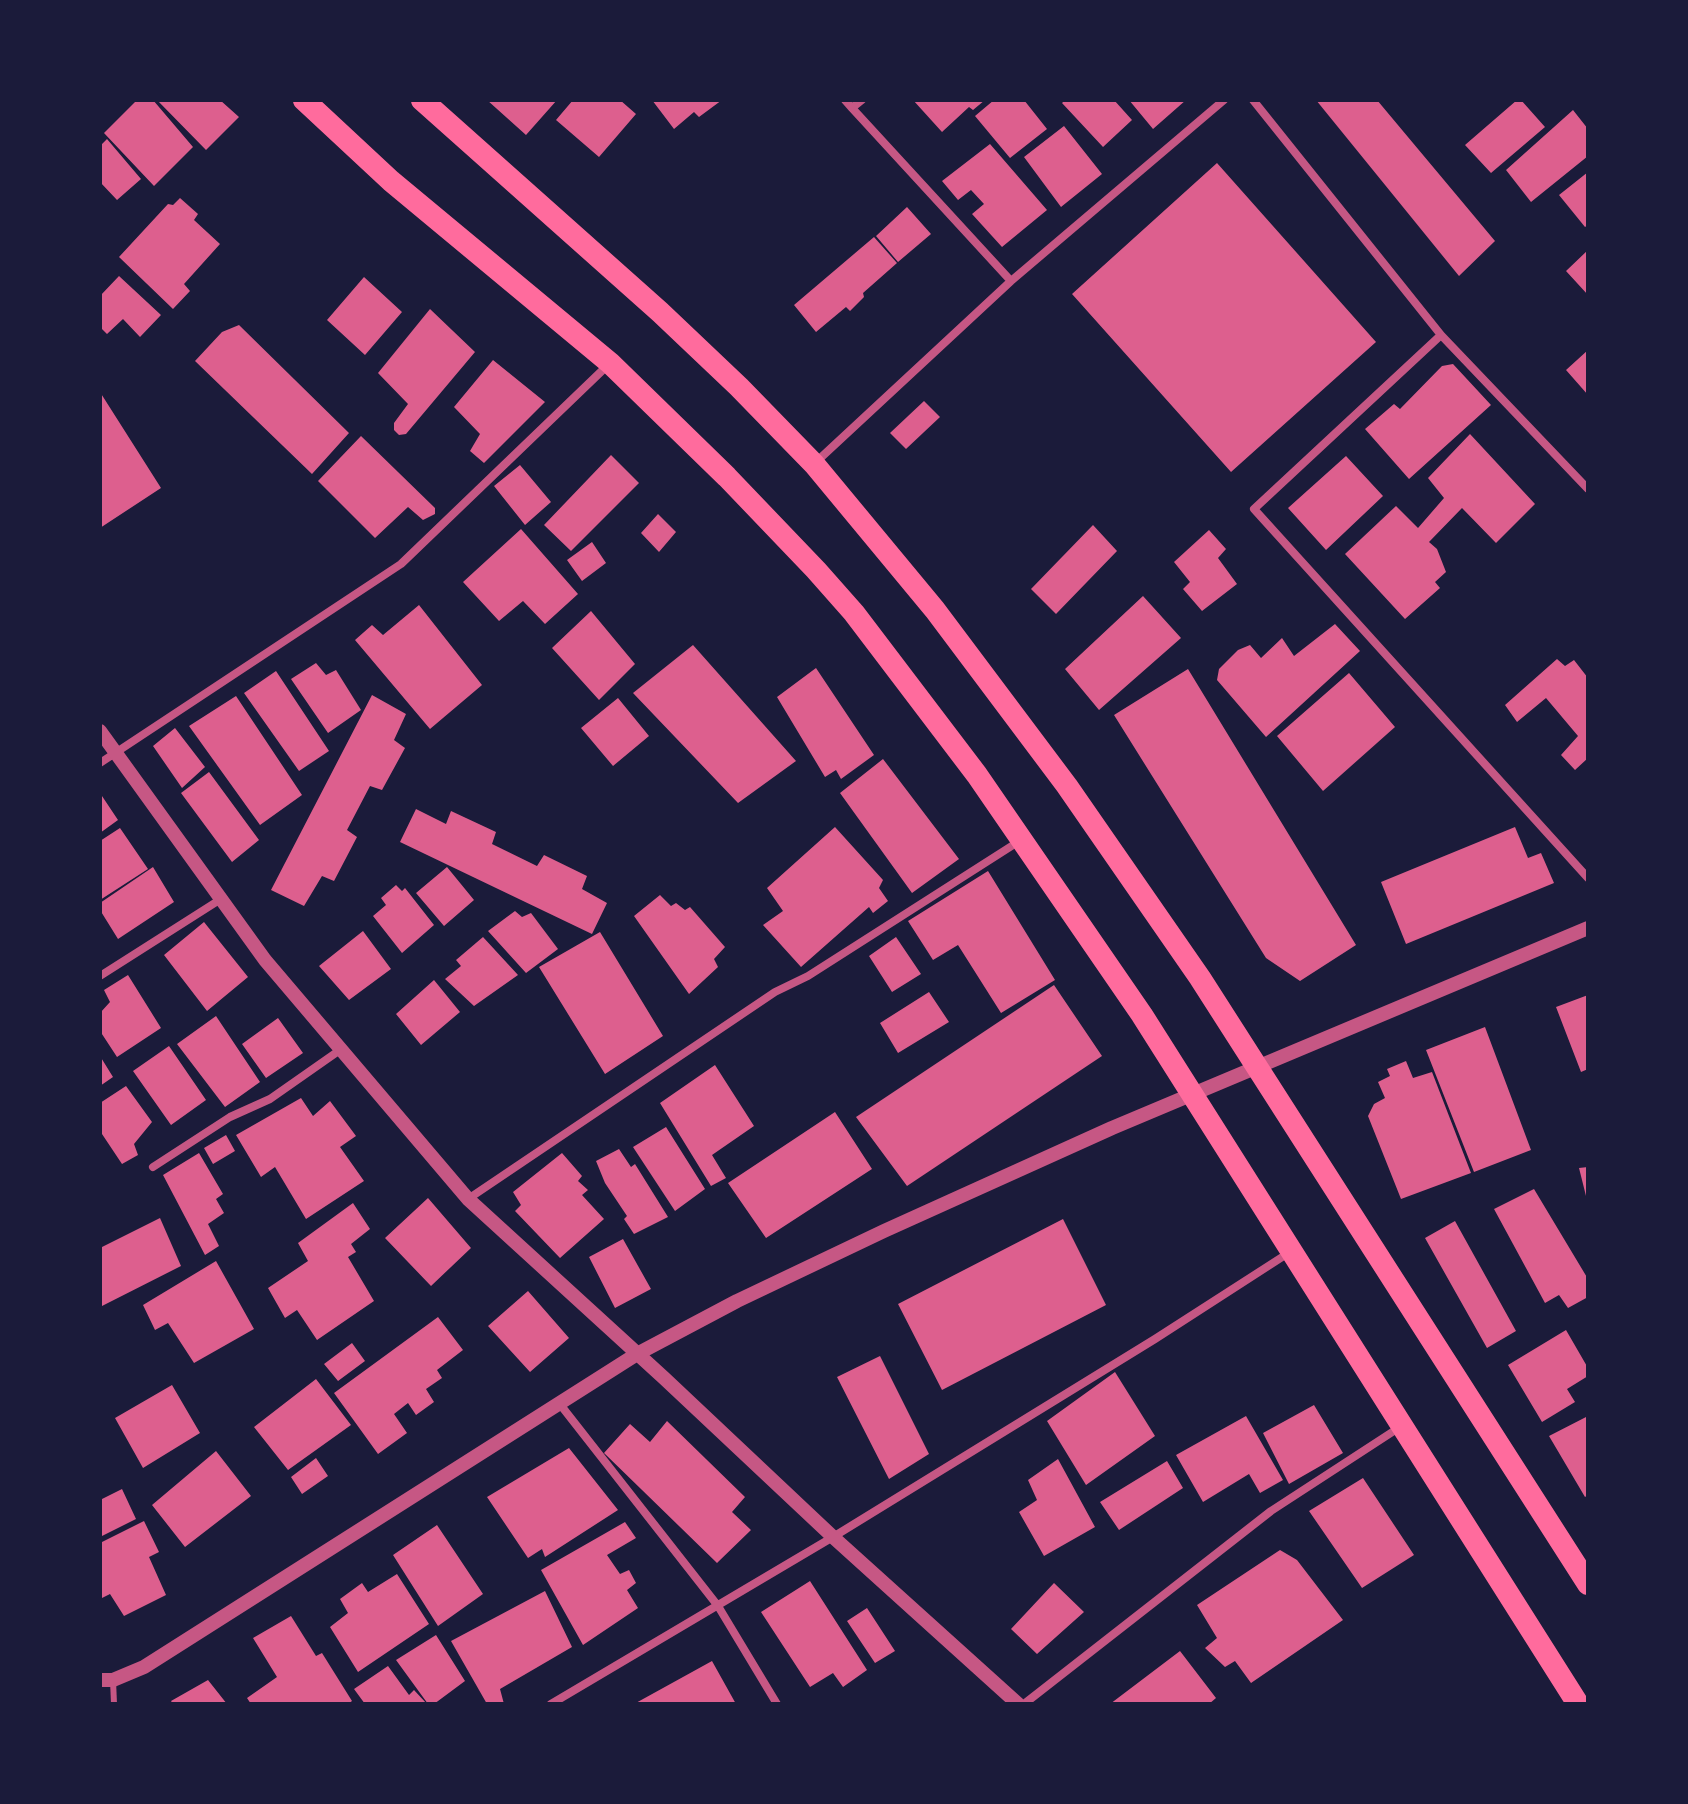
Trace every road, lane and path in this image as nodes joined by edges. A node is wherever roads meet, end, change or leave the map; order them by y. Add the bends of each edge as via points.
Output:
1 (304, 100) edge
2 (422, 100) edge
3 (845, 100) edge
4 (862, 100) edge
5 (1224, 100) edge
6 (1253, 100) edge
7 (852, 108) junction
8 (1011, 281) junction
9 (1441, 335) junction
10 (610, 363) junction
11 (814, 464) junction
12 (1588, 489) edge
13 (100, 731) edge
14 (114, 752) junction
15 (100, 763) edge
16 (1022, 840) junction
17 (1588, 878) edge
18 (221, 899) junction
19 (1588, 928) edge
20 (100, 976) edge
21 (340, 1050) junction
22 (1258, 1065) junction
23 (1193, 1094) junction
24 (153, 1167) dead end
25 (468, 1199) junction
26 (1290, 1251) junction
27 (637, 1354) junction
28 (559, 1403) junction
29 (1401, 1427) junction
30 (833, 1537) junction
31 (1588, 1584) edge
32 (718, 1606) junction
33 (106, 1680) edge
34 (114, 1704) edge
35 (551, 1704) edge
36 (777, 1704) edge
37 (1018, 1704) edge
38 (1024, 1704) edge
39 (1578, 1704) edge

1 - 10 highway via 391,181
2 - 11 highway via 660,312
3 - 7 street
4 - 7 street
5 - 8 street
6 - 9 street
7 - 8 street
8 - 11 street
9 - 12 street
9 - 17 street via 1254,509
10 - 14 street via 401,564
10 - 16 highway via 727,477 854,613
11 - 22 highway via 935,610 1067,786
13 - 14 street
14 - 15 street
14 - 18 street
16 - 23 highway
16 - 25 street via 775,992
18 - 20 street
18 - 21 street
19 - 22 street
21 - 24 street via 270,1099 230,1117
21 - 25 street
22 - 23 street
22 - 31 highway
23 - 26 highway
23 - 27 street via 871,1237
25 - 27 street
26 - 29 highway
26 - 30 street
27 - 28 street
27 - 30 street
28 - 32 street
28 - 33 street via 144,1667
29 - 38 street via 1271,1511
29 - 39 highway
30 - 32 street
30 - 37 street
32 - 35 street
32 - 36 street
33 - 34 lane

